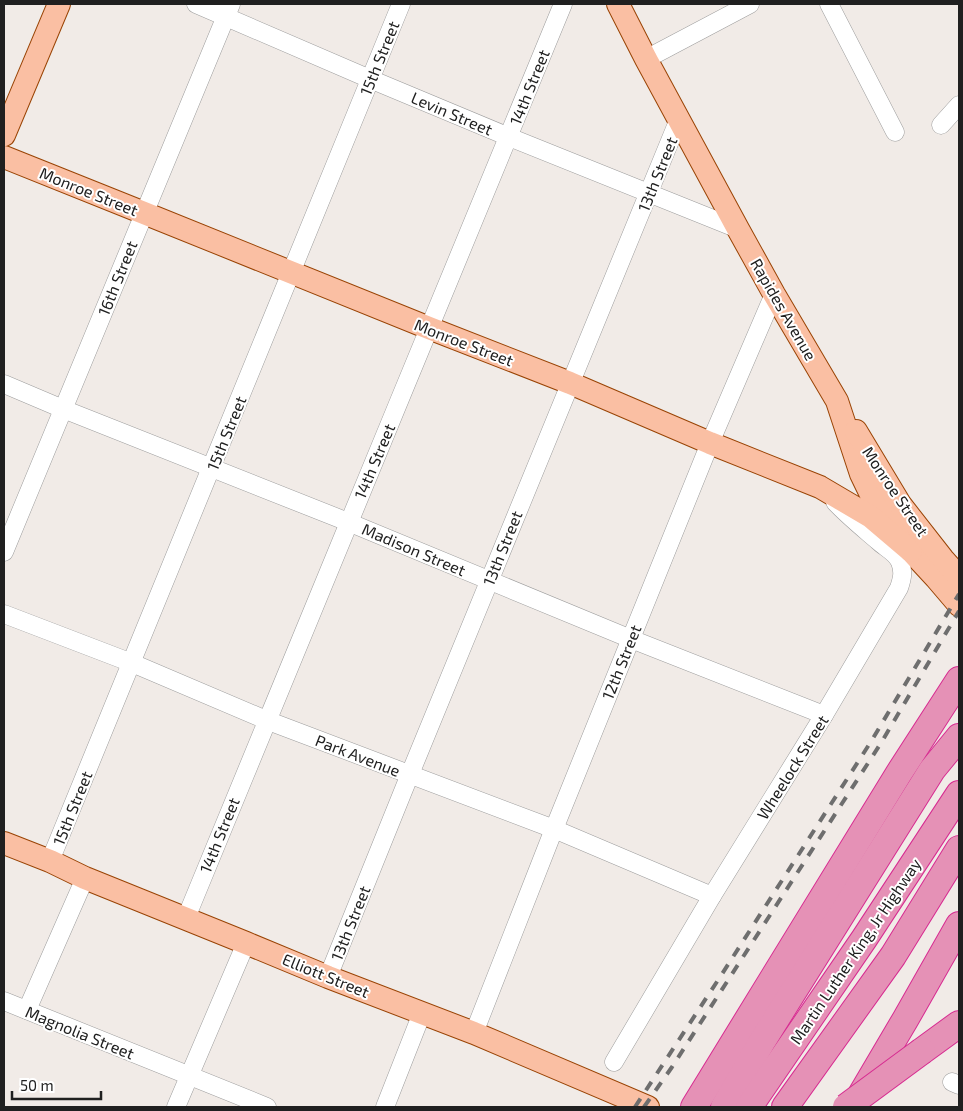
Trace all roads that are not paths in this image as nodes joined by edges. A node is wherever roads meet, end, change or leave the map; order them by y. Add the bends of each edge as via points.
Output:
1 (59, 4) edge
2 (196, 4) edge
3 (401, 4) edge
4 (563, 4) edge
5 (618, 4) edge
6 (750, 4) edge
7 (829, 4) edge
8 (228, 10) edge
9 (646, 59) junction
10 (370, 79) junction
11 (959, 105) edge
12 (679, 119) junction
13 (941, 125) dead end
14 (895, 132) dead end
15 (4, 135) edge
16 (509, 137) junction
17 (4, 157) edge
18 (650, 193) junction
19 (144, 213) junction
20 (738, 228) junction
21 (291, 273) junction
22 (774, 294) junction
23 (429, 328) junction
24 (570, 383) junction
25 (4, 384) edge
26 (838, 402) junction
27 (63, 409) junction
28 (710, 443) junction
29 (212, 467) junction
30 (820, 487) junction
31 (348, 522) junction
32 (4, 550) edge
33 (911, 552) junction
34 (959, 577) edge
35 (489, 580) junction
36 (959, 605) edge
37 (4, 614) edge
38 (631, 638) junction
39 (132, 663) junction
40 (959, 680) edge
41 (824, 715) junction
42 (266, 720) junction
43 (959, 737) edge
44 (410, 774) junction
45 (959, 785) edge
46 (959, 794) edge
47 (554, 829) junction
48 (4, 843) edge
49 (959, 849) edge
50 (50, 862) junction
51 (875, 863) junction
52 (85, 878) junction
53 (712, 896) junction
54 (186, 918) junction
55 (959, 925) edge
56 (246, 943) junction
57 (328, 978) junction
58 (4, 1001) edge
59 (27, 1010) junction
60 (422, 1013) junction
61 (959, 1024) edge
62 (474, 1033) junction
63 (614, 1062) dead end
64 (189, 1076) junction
65 (176, 1107) edge
66 (267, 1107) edge
67 (385, 1107) edge
68 (648, 1107) edge
69 (694, 1107) edge
70 (724, 1107) edge
71 (749, 1107) edge
72 (785, 1107) edge
73 (846, 1107) edge
74 (853, 1107) edge

1 - 15 main road
2 - 8 street, Levin Street
3 - 10 street, 15th Street
4 - 16 street, 14th Street
5 - 9 main road, Rapides Avenue
6 - 9 street
7 - 14 street
8 - 10 street, Levin Street
8 - 19 street, 16th Street
9 - 12 main road, Rapides Avenue
10 - 16 street, Levin Street
10 - 21 street, 15th Street
11 - 13 street
12 - 18 street, 13th Street
12 - 20 main road, Rapides Avenue
16 - 18 street, Levin Street
16 - 23 street, 14th Street
17 - 19 main road, Monroe Street
18 - 20 street, Levin Street
18 - 24 street, 13th Street
19 - 21 main road, Monroe Street
19 - 27 street, 16th Street
20 - 22 main road, Rapides Avenue
21 - 23 main road, Monroe Street
21 - 29 street, 15th Street
22 - 26 main road, Rapides Avenue
22 - 28 street, 12th Street
23 - 24 main road, Monroe Street
23 - 31 street, 14th Street
24 - 28 main road, Monroe Street
24 - 35 street, 13th Street
25 - 27 street, Madison Street
26 - 33 main road, Rapides Avenue via 861,474 876,505
26 - 34 main road, Monroe Street via 900,504
27 - 29 street, Madison Street
27 - 32 street, 16th Street
28 - 30 main road, Monroe Street
28 - 38 street, 12th Street
29 - 31 street, Madison Street
29 - 39 street, 15th Street
30 - 33 main road, Monroe Street via 871,517
30 - 41 street, Wheelock Street via 895,554 903,570 899,588
31 - 35 street, Madison Street
31 - 42 street, 14th Street
33 - 36 main road, Rapides Avenue
35 - 38 street, Madison Street
35 - 44 street, 13th Street
37 - 39 street, Park Avenue
38 - 41 street, Madison Street
38 - 47 street, 12th Street
39 - 42 street, Park Avenue
39 - 50 street, 15th Street
40 - 69 highway
41 - 53 street, Wheelock Street
42 - 44 street, Park Avenue
42 - 54 street, 14th Street
43 - 51 highway via 932,770
44 - 47 street, Park Avenue
44 - 57 street, 13th Street
45 - 51 highway via 935,800
46 - 71 highway, Martin Luther King, Jr Highway
47 - 53 street, Park Avenue
47 - 62 street, 12th Street
48 - 50 main road, Elliott Street
49 - 72 highway, Martin Luther King, Jr Highway via 893,956
50 - 52 main road, Elliott Street
51 - 70 highway
52 - 54 main road, Elliott Street
52 - 59 street
53 - 63 street, Wheelock Street
54 - 56 main road, Elliott Street
55 - 74 highway
56 - 57 main road, Elliott Street
56 - 64 street
57 - 60 main road, Elliott Street
58 - 59 street, Magnolia Street
59 - 64 street, Magnolia Street
60 - 62 main road, Elliott Street
60 - 67 street
61 - 73 highway, bridge
62 - 68 main road, Elliott Street
64 - 65 street
64 - 66 street, Magnolia Street

